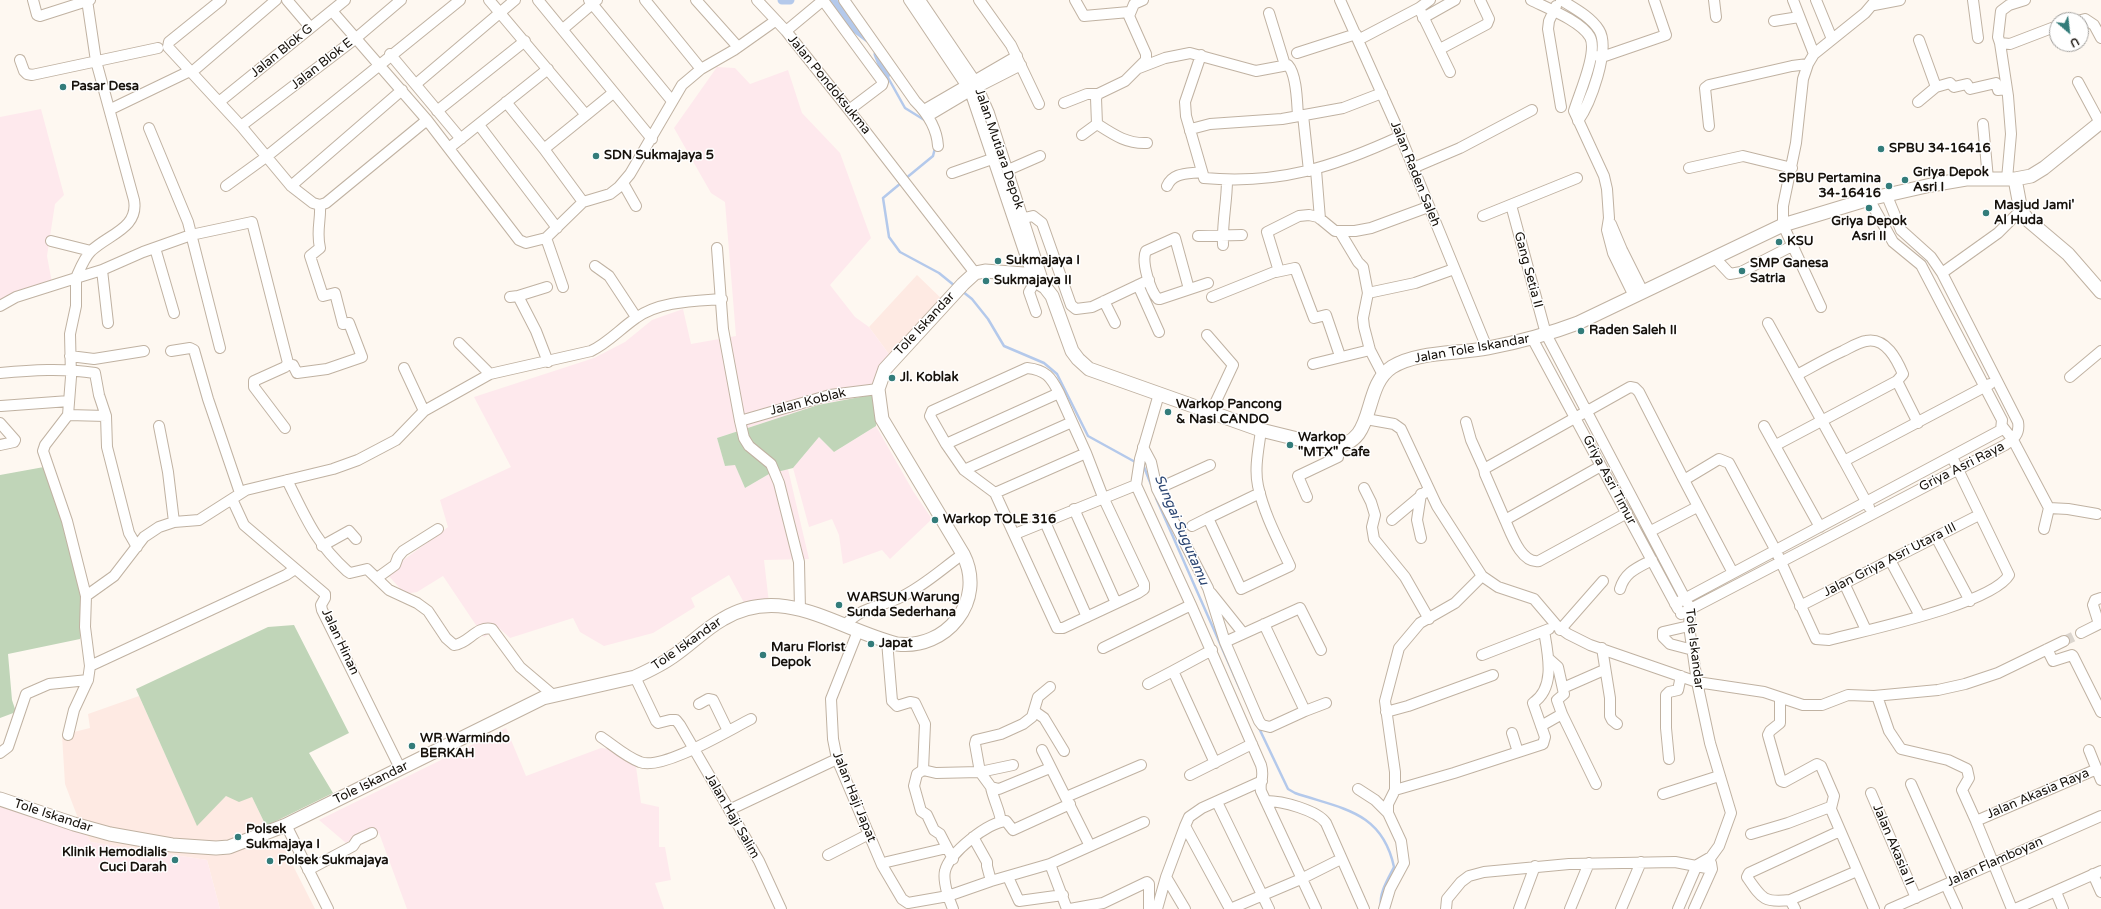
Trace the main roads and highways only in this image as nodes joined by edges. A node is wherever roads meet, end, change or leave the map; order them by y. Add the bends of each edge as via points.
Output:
1 (2100, 123) edge
2 (2015, 179) junction
3 (2101, 292) edge
4 (1336, 447) joint
5 (0, 799) edge

1 - 2 main road, Jalan Tole Iskandar via 2044,168
2 - 3 main road via 2020,208 2029,221 2068,254
2 - 4 main road, Jalan Tole Iskandar via 1951,181 1869,200 1783,226 1578,323 1532,338 1487,348 1401,362 1383,374 1361,432 1354,440
4 - 5 main road, Tole Iskandar via 1330,448 1261,430 1090,369 1072,351 1052,296 1038,278 1001,270 985,270 975,273 946,301 885,369 878,389 882,419 964,554 969,568 970,591 963,611 954,623 934,639 909,645 887,641 800,610 773,604 755,605 740,610 707,629 673,656 635,677 543,698 286,825 258,838 229,847 148,842 74,824

